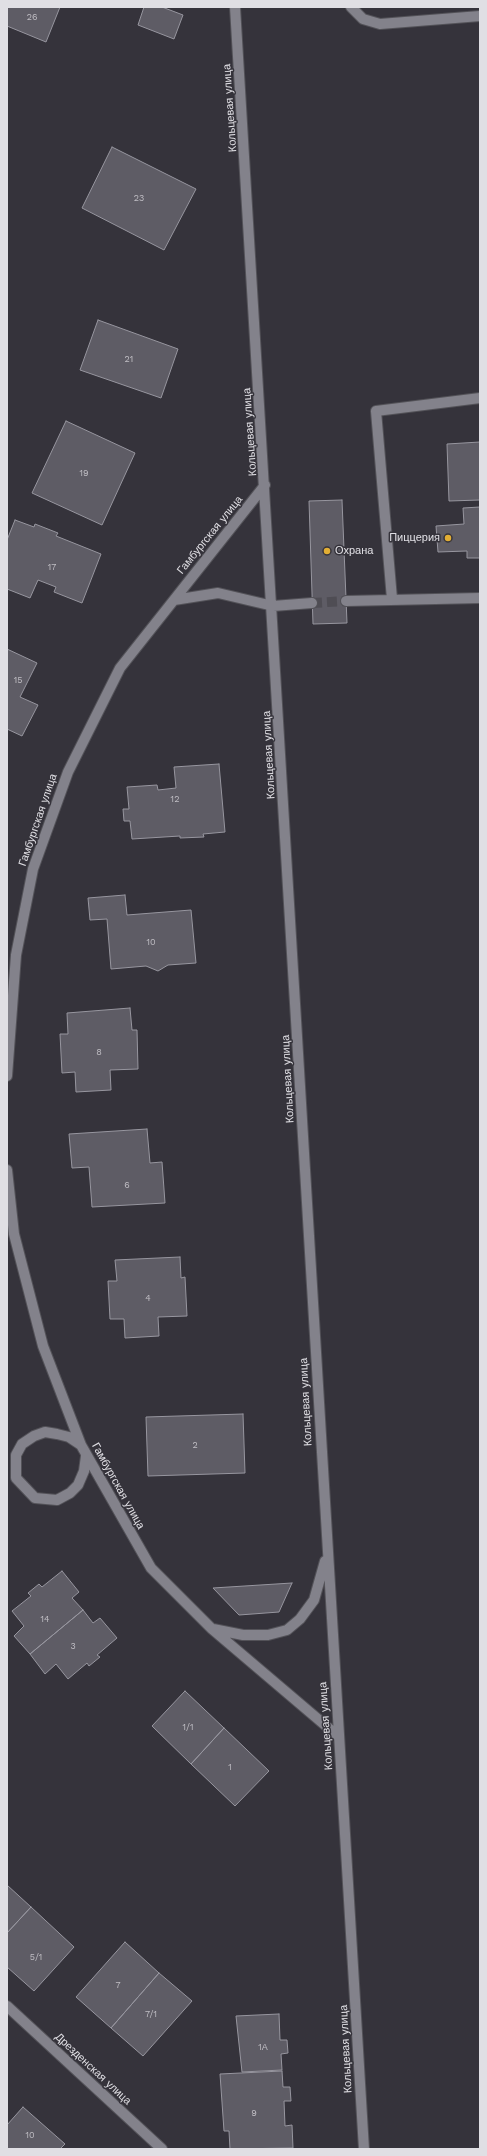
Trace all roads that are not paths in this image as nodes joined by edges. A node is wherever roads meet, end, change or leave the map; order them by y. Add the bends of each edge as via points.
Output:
1 (235, 7) edge
2 (350, 7) edge
3 (480, 16) edge
4 (480, 398) edge
5 (265, 486) junction
6 (480, 598) edge
7 (392, 599) junction
8 (174, 600) junction
9 (346, 601) tunnel mouth
10 (312, 603) tunnel mouth
11 (273, 606) junction
12 (7, 1076) edge
13 (7, 1170) edge
14 (81, 1445) junction
15 (86, 1456) junction
16 (11, 1479) edge
17 (327, 1554) junction
18 (212, 1629) junction
19 (339, 1736) junction
20 (7, 2006) edge
21 (162, 2149) edge
22 (364, 2149) edge

1 - 5 street, Кольцевая улица
2 - 3 street via 363,19 380,24
4 - 7 street via 376,411
5 - 8 street, Гамбургская улица
5 - 11 street, Кольцевая улица
6 - 7 street
7 - 9 street
8 - 11 street via 218,593
8 - 12 street, Гамбургская улица via 120,668 68,772 33,868 16,955
10 - 11 street
11 - 17 street, Кольцевая улица
13 - 14 street, Гамбургская улица via 14,1234 43,1346
14 - 15 street, Гамбургская улица
14 - 16 street via 69,1437 58,1434 45,1432 34,1436 22,1444 16,1455
15 - 16 street via 84,1471 78,1485 57,1500 35,1498
15 - 18 street, Гамбургская улица via 151,1568
17 - 18 street via 314,1600 300,1619 287,1630 268,1636 243,1635
17 - 19 street, Кольцевая улица
18 - 19 street, Гамбургская улица
19 - 22 street, Кольцевая улица
20 - 21 street, Дрезденская улица

